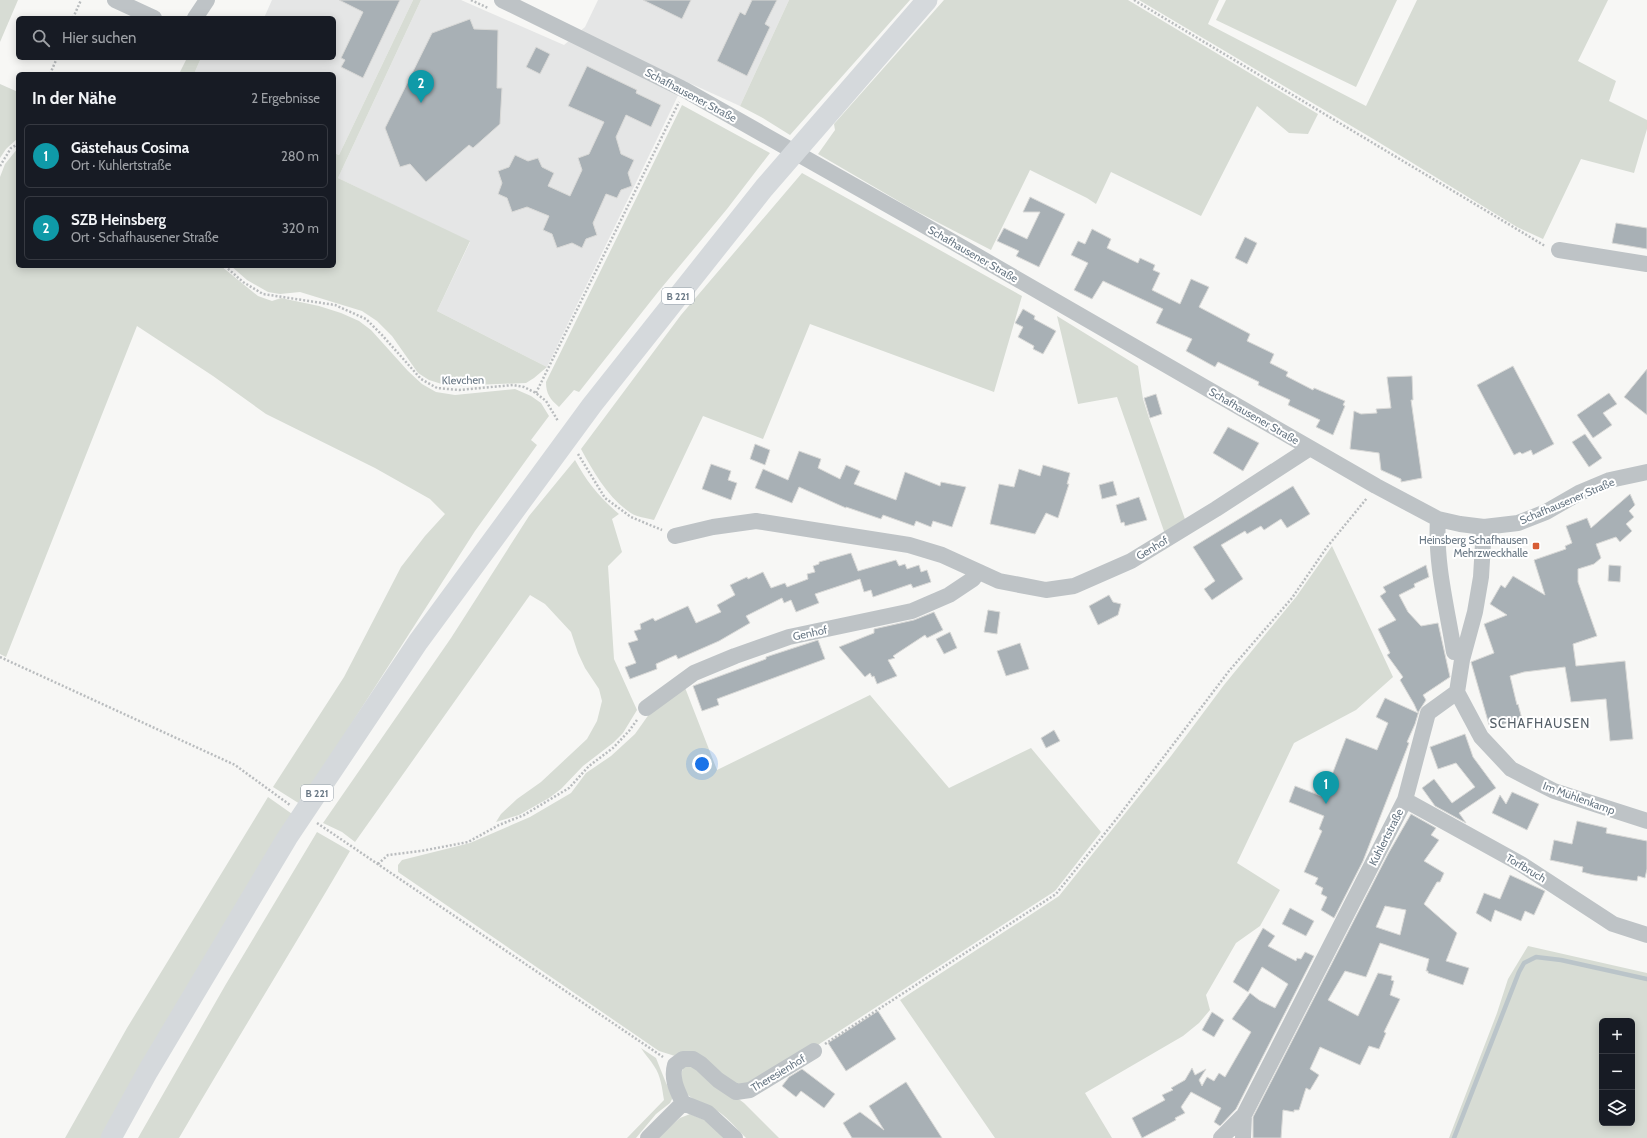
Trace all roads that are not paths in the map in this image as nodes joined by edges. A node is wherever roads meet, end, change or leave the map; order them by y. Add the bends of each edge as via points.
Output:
1 (115, 0) edge
2 (207, 0) edge
3 (502, 0) edge
4 (927, 0) edge
5 (150, 16) edge
6 (196, 16) edge
7 (1559, 250) road end
8 (1647, 264) edge
9 (1310, 448) junction
10 (1647, 472) edge
11 (1438, 519) junction
12 (1484, 527) junction
13 (675, 536) road end
14 (978, 572) junction
15 (1454, 652) dead end
16 (1457, 692) junction
17 (646, 708) road end
18 (1405, 800) junction
19 (1647, 821) edge
20 (1647, 935) edge
21 (814, 1051) road end
22 (683, 1103) junction
23 (1244, 1115) junction
24 (111, 1138) edge
25 (648, 1138) edge
26 (735, 1138) edge
27 (1220, 1138) edge
28 (1243, 1138) edge

1 - 5 street
2 - 6 street
3 - 9 street, Schafhausener Straße via 685,90 920,222
4 - 24 main road, B 221 via 764,188 592,405 418,642 287,838
7 - 8 street
9 - 11 street, Schafhausener Straße
9 - 14 street, Genhof via 1131,561 1074,586 1046,590 999,581
10 - 12 street, Schafhausener Straße via 1610,480 1518,523
11 - 12 street, Schafhausener Straße
11 - 15 street via 1441,574
12 - 16 street via 1475,612 1462,660
13 - 14 street, Genhof via 756,521 909,545 942,555
14 - 17 street, Genhof via 973,579 949,594 912,611 789,637 734,656 694,673
16 - 18 street, Kuhlertstraße via 1428,713
16 - 19 street, Im Mühlenkamp via 1481,737 1511,769 1554,791
18 - 20 street, Torfbruch via 1521,864 1614,924
18 - 23 street, Kuhlertstraße
21 - 22 street, Theresienhof via 750,1090 736,1092 693,1059 683,1059 675,1065 673,1072 675,1087
22 - 25 street
22 - 26 street via 708,1113
23 - 27 street
23 - 28 street, Kuhlertstraße

